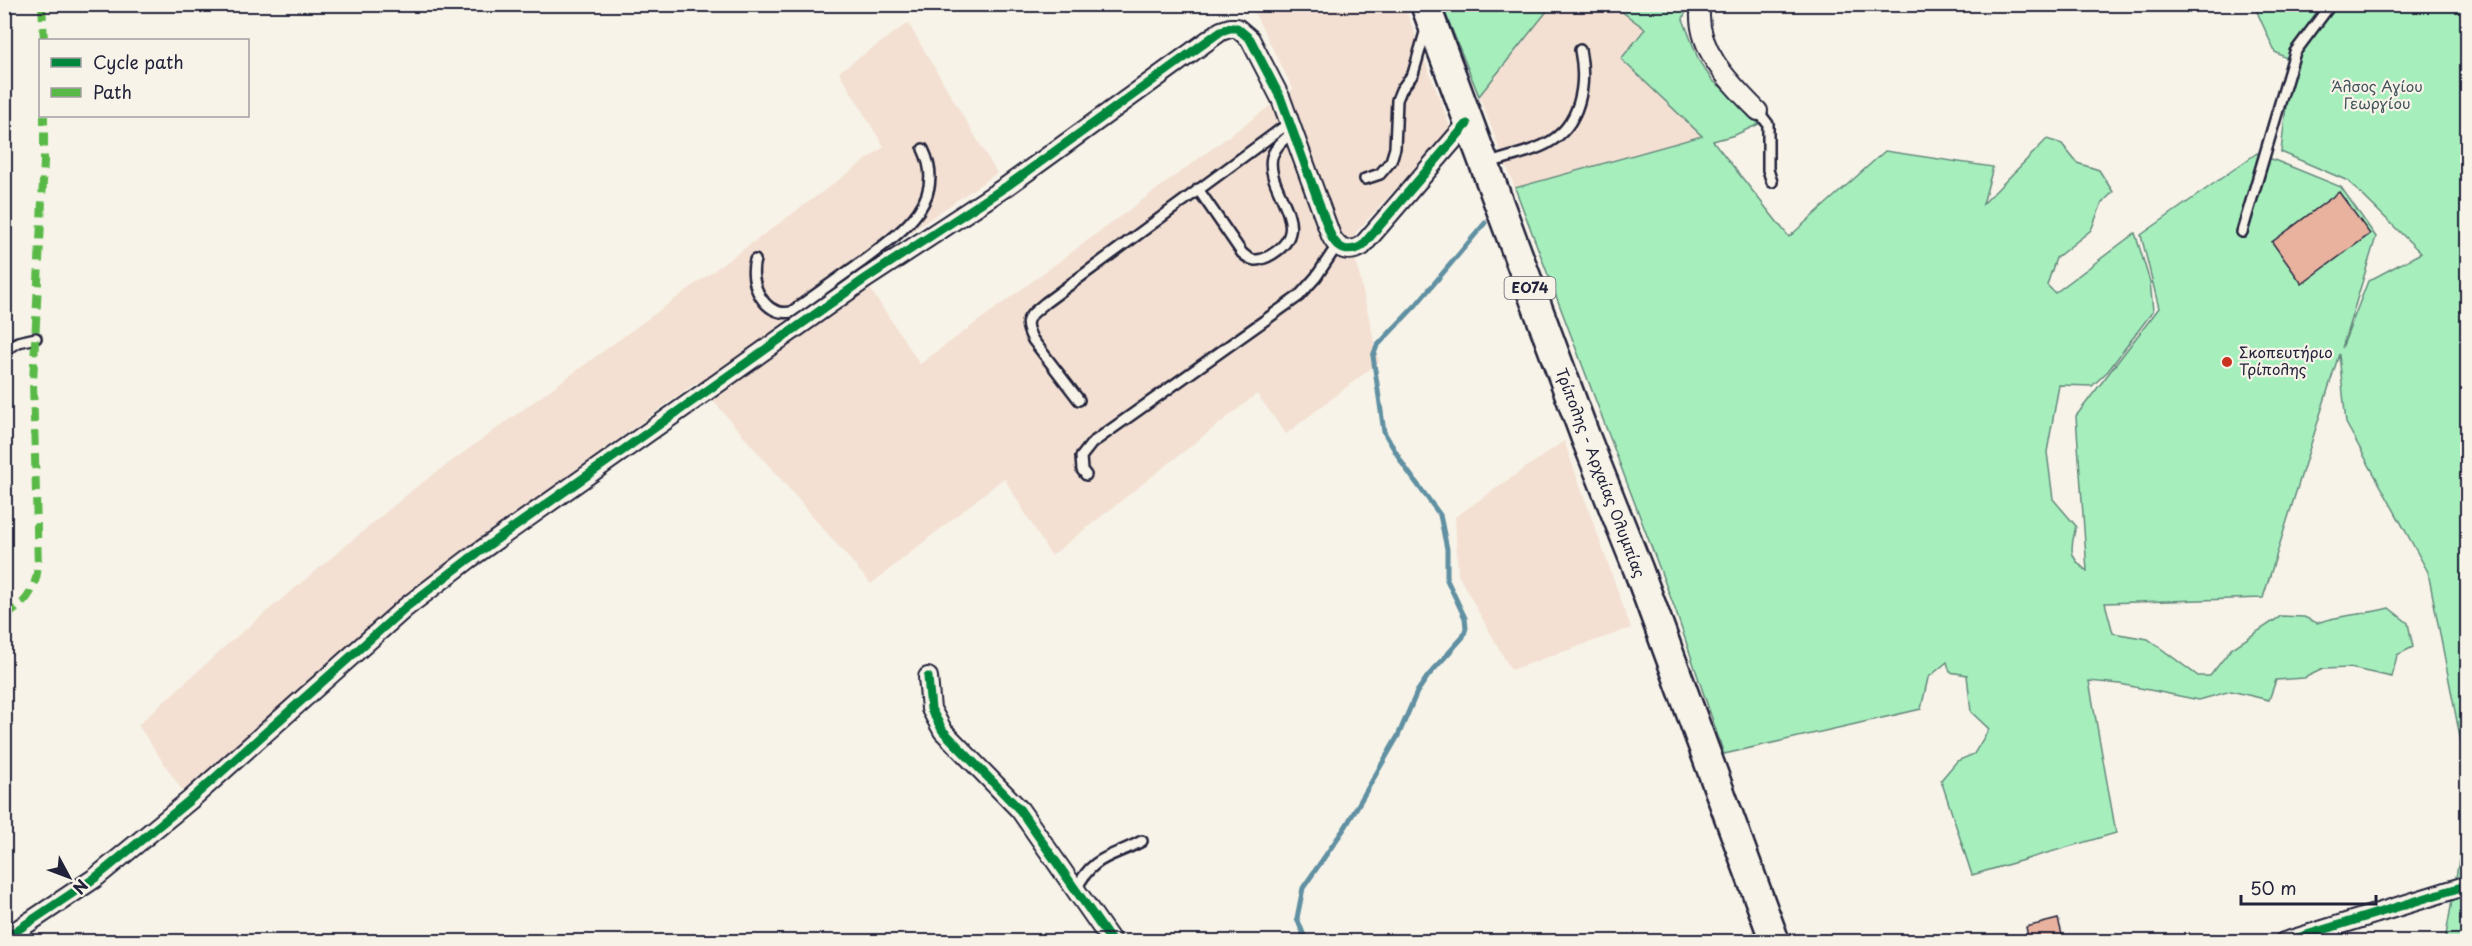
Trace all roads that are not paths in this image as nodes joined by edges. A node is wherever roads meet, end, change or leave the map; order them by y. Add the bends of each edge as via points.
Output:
1 (1701, 4) edge
2 (2331, 4) edge
3 (1427, 11) edge
4 (1580, 50) dead end
5 (1758, 111) joint
6 (1467, 124) junction
7 (1291, 128) junction
8 (923, 149) dead end
9 (1484, 165) junction
10 (1365, 179) dead end
11 (1772, 182) dead end
12 (1198, 189) junction
13 (2242, 232) dead end
14 (1336, 247) junction
15 (755, 260) dead end
16 (822, 300) junction
17 (36, 338) dead end
18 (4, 351) edge
19 (1079, 400) dead end
20 (1086, 475) dead end
21 (928, 677) dead end
22 (1142, 841) dead end
23 (2468, 885) edge
24 (1076, 890) junction
25 (4, 939) edge
26 (1112, 942) edge
27 (1775, 942) edge
28 (2284, 942) edge

1 - 5 street via 1702,31 1722,74
2 - 13 lane via 2295,52
3 - 6 main road, Τρίπολης - Αρχαίας Ολυμπίας / ΕΟ74
3 - 10 lane via 1413,75 1397,100 1394,154 1380,174
4 - 9 lane via 1583,88 1568,124 1548,143
5 - 11 lane via 1768,124 1768,170
6 - 9 main road, Τρίπολης - Αρχαίας Ολυμπίας / ΕΟ74
6 - 14 street via 1362,246 1349,250
7 - 12 lane
7 - 12 lane via 1272,156 1272,168 1291,230 1272,254 1249,260
7 - 14 street
7 - 16 street via 1281,99 1250,39 1237,28 1230,28 1007,186
8 - 16 lane via 930,173 920,211 904,230
9 - 27 main road, Τρίπολης - Αρχαίας Ολυμπίας / ΕΟ74
12 - 19 lane via 1029,317 1027,330 1033,340
14 - 20 lane via 1299,296 1092,443 1081,457
15 - 16 lane via 754,284 760,297 774,310 791,312
16 - 25 street via 414,601 104,871
17 - 18 lane via 18,342
21 - 24 street via 931,710 943,731 1020,810
22 - 24 lane via 1104,856
23 - 28 street
24 - 26 street

